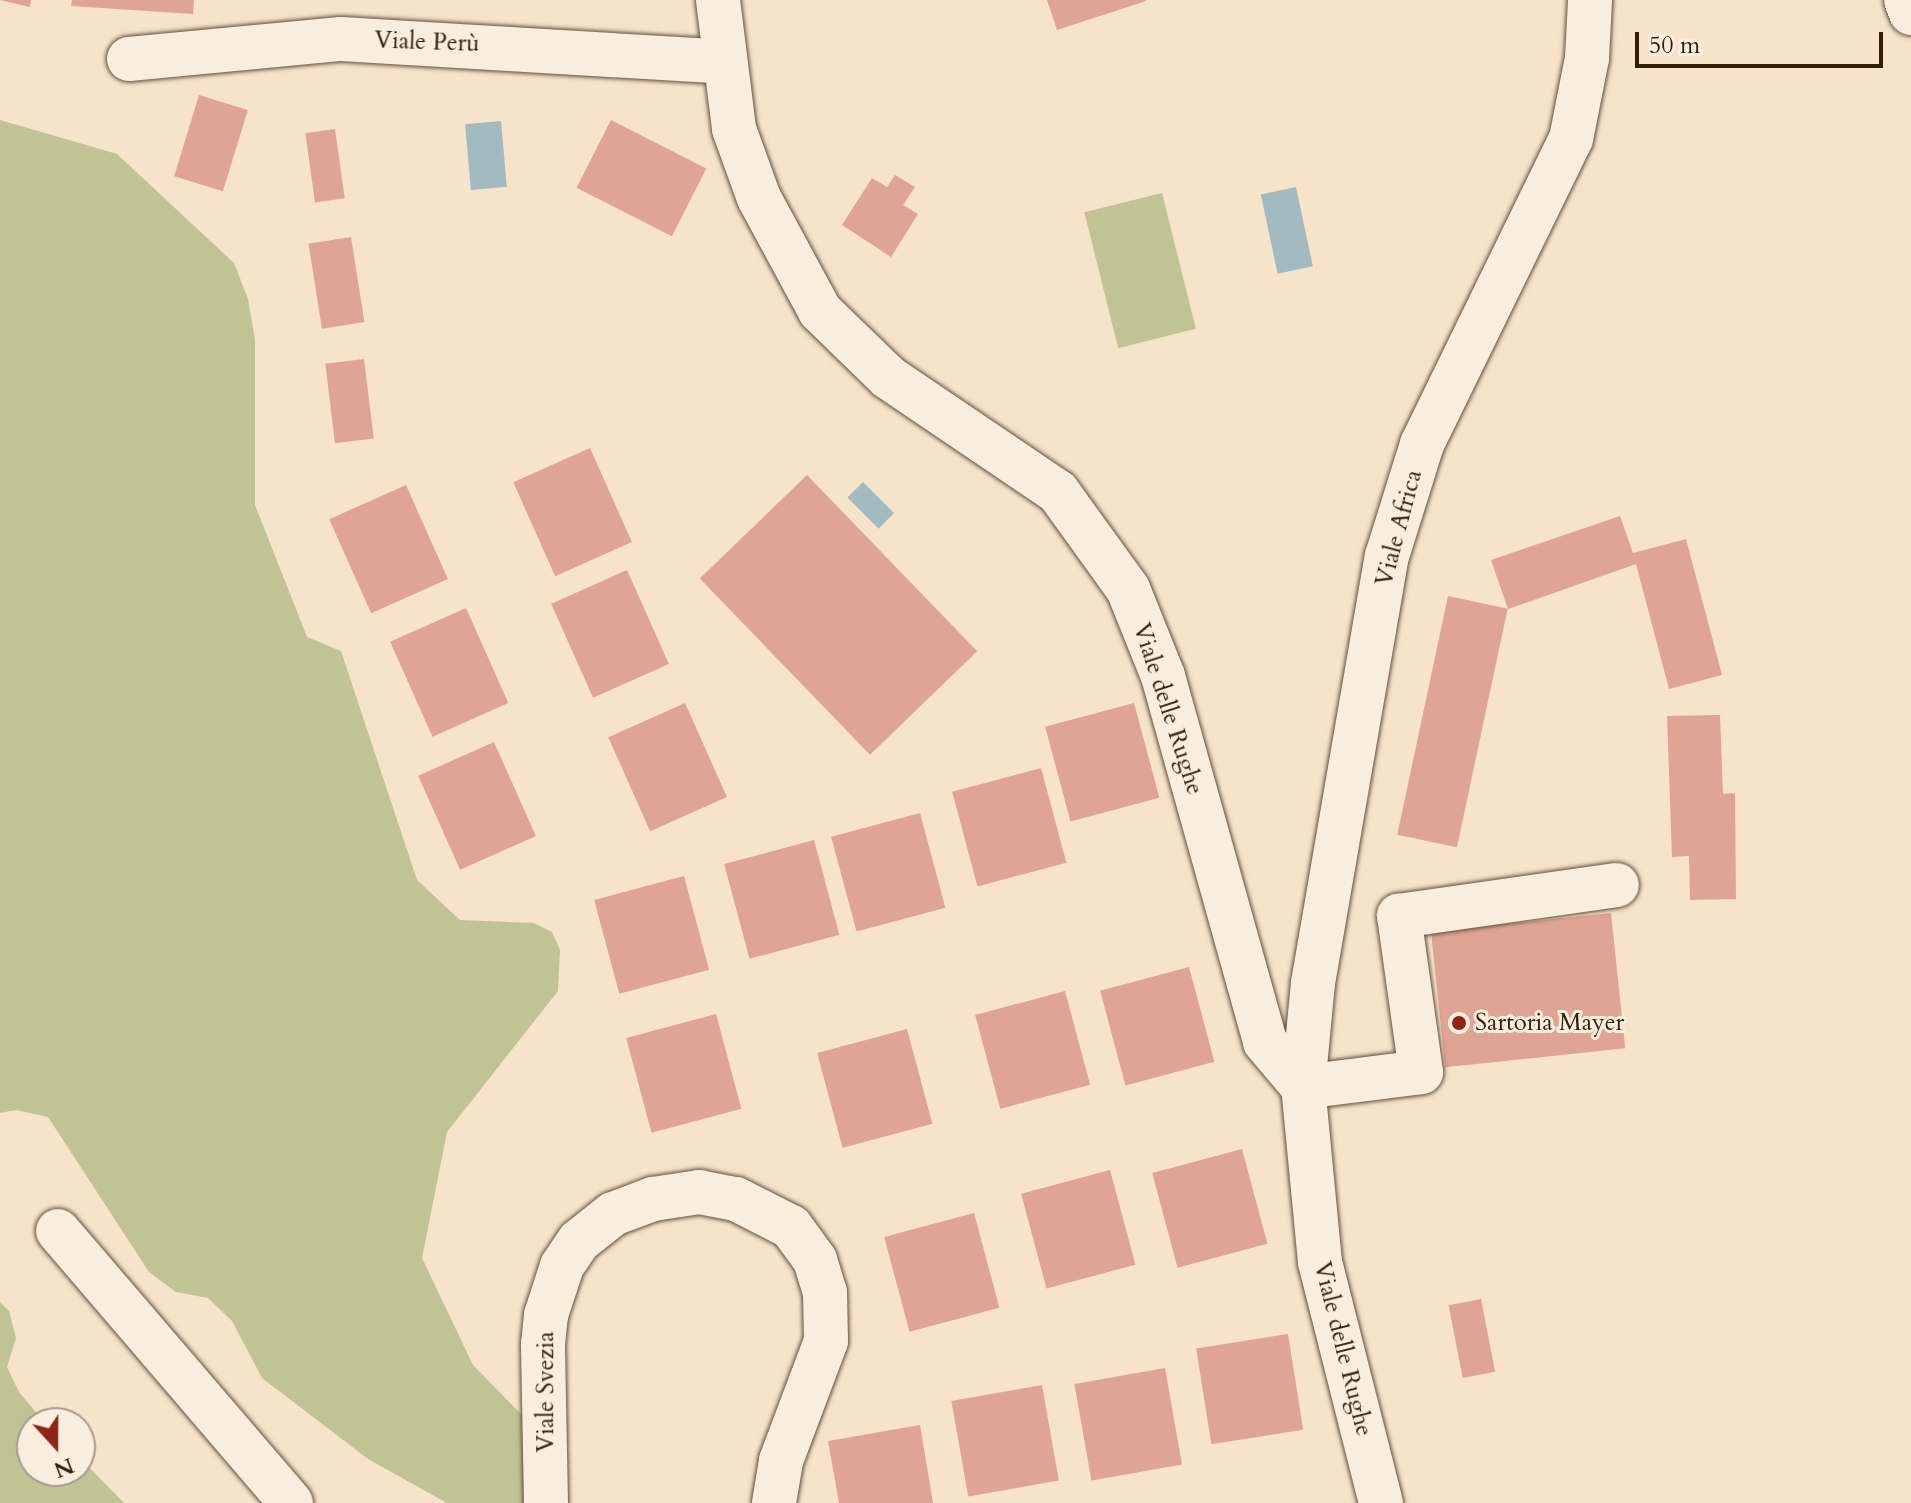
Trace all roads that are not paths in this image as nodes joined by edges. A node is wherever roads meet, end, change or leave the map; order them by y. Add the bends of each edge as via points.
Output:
1 (718, 0) edge
2 (1590, 0) edge
3 (1906, 0) edge
4 (1911, 13) edge
5 (129, 59) dead end
6 (725, 62) junction
7 (1617, 885) dead end
8 (1303, 1087) junction
9 (58, 1231) dead end
10 (291, 1503) edge
11 (546, 1503) edge
12 (774, 1503) edge
13 (1381, 1503) edge

1 - 6 street, Viale delle Rughe
2 - 8 street, Viale Africa via 1587,58 1571,139 1422,444 1387,556 1313,983
3 - 4 street
5 - 6 street, Viale Perù via 341,39
6 - 8 street, Viale delle Rughe via 734,129 759,198 820,311 888,377 1058,492 1128,589 1163,676 1265,1042
7 - 8 street via 1399,916 1421,1072
8 - 13 street, Viale delle Rughe via 1320,1262
9 - 10 street
11 - 12 street, Viale Svezia via 543,1344 562,1266 579,1241 613,1214 653,1199 699,1192 736,1199 791,1227 815,1260 825,1292 826,1341 781,1461

